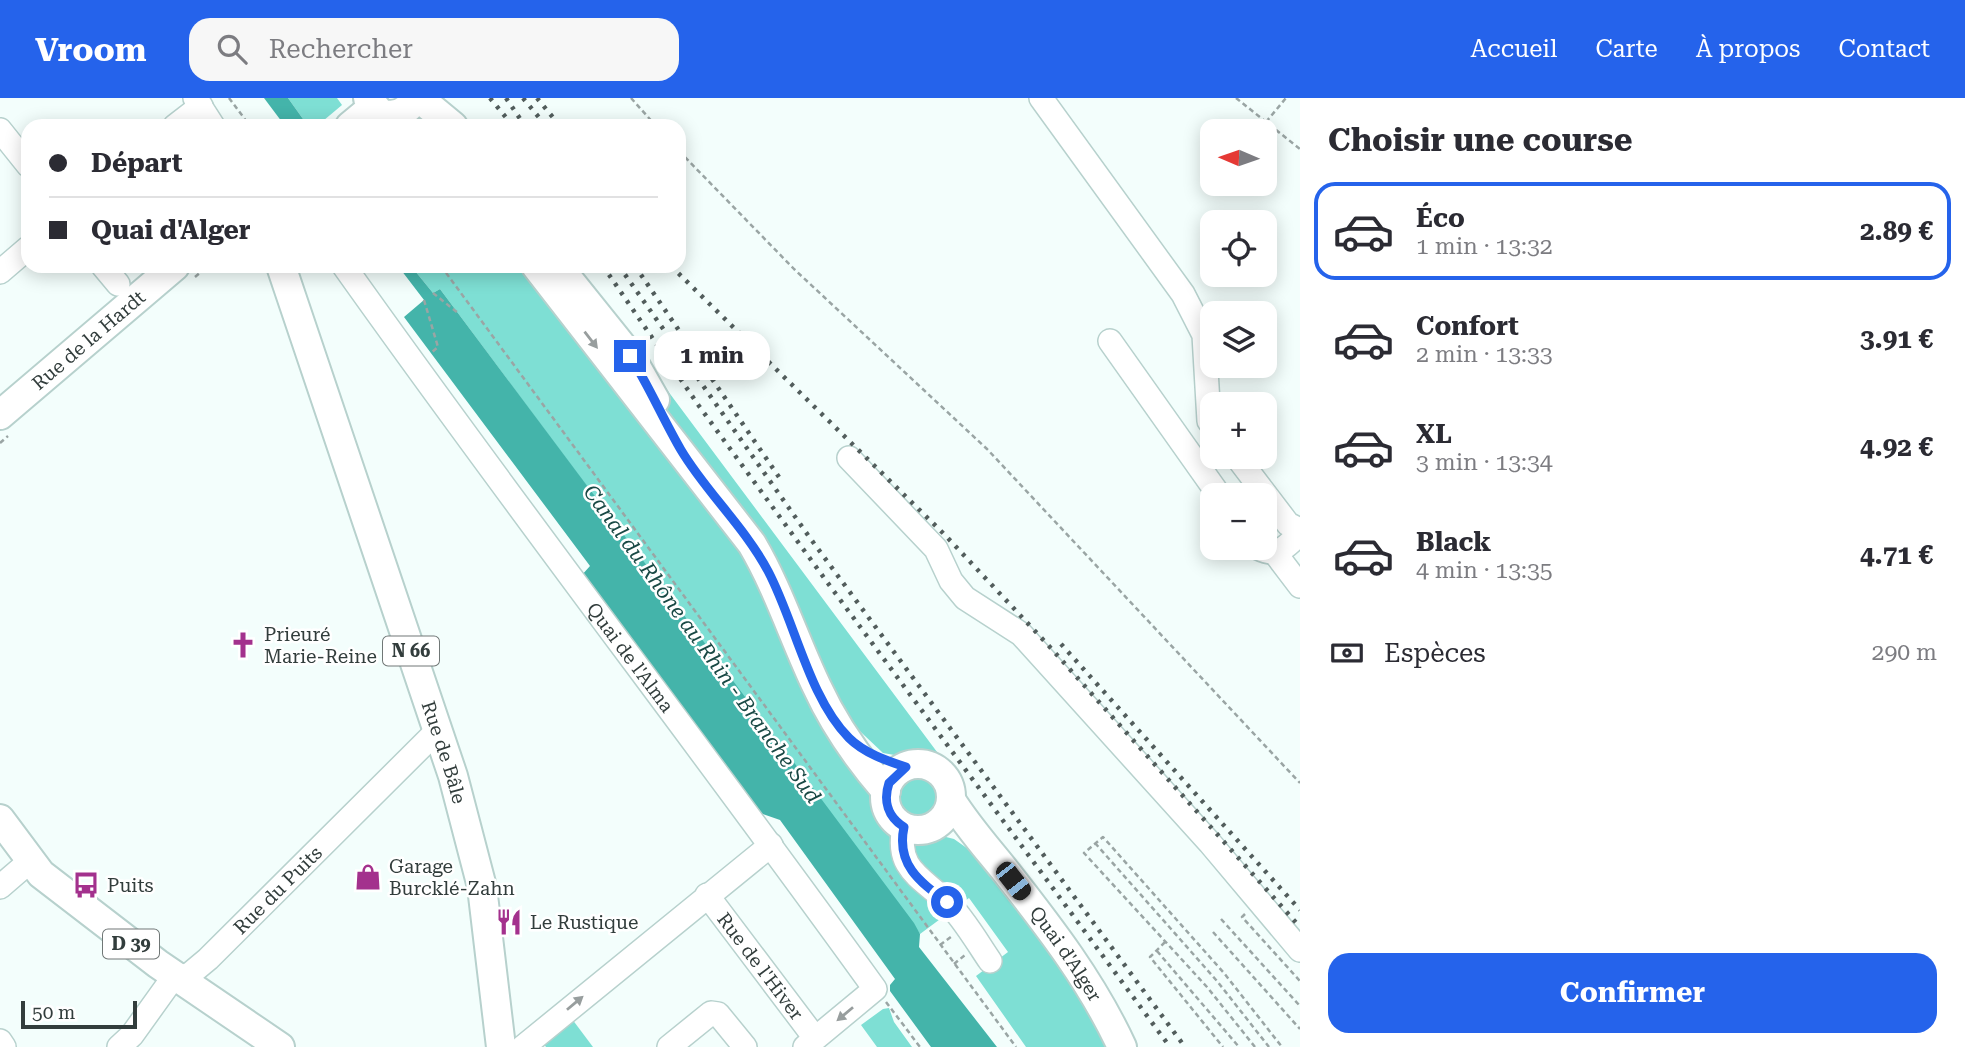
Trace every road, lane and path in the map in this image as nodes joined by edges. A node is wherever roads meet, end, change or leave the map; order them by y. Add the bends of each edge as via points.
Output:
1 (229, 98) edge
2 (631, 98) edge
3 (1041, 98) edge
4 (1236, 98) edge
5 (1286, 98) edge
6 (198, 102) edge
7 (394, 103) edge
8 (182, 119) edge
9 (209, 119) edge
10 (245, 119) edge
11 (363, 119) edge
12 (415, 119) edge
13 (435, 119) edge
14 (650, 119) edge
15 (1262, 119) edge
16 (1268, 119) edge
17 (0, 130) edge
18 (1278, 132) edge
19 (1300, 149) edge
20 (21, 156) edge
21 (686, 158) edge
22 (21, 254) edge
23 (0, 272) edge
24 (167, 273) edge
25 (283, 273) edge
26 (349, 273) edge
27 (446, 273) edge
28 (541, 273) edge
29 (564, 273) edge
30 (433, 293) dead end
31 (424, 300) dead end
32 (457, 313) dead end
33 (1110, 341) dead end
34 (431, 354) dead end
35 (1207, 392) edge
36 (0, 415) edge
37 (680, 449) junction
38 (849, 458) dead end
39 (1246, 469) edge
40 (1211, 483) edge
41 (1300, 532) edge
42 (1277, 551) edge
43 (1275, 560) edge
44 (1300, 586) edge
45 (438, 730) junction
46 (850, 739) junction
47 (906, 767) junction
48 (1300, 783) edge
49 (886, 791) junction
50 (951, 800) junction
51 (0, 819) edge
52 (904, 827) junction
53 (934, 827) junction
54 (973, 835) junction
55 (1095, 843) junction
56 (771, 845) junction
57 (29, 862) junction
58 (0, 887) edge
59 (707, 895) junction
60 (1242, 917) dead end
61 (1221, 919) dead end
62 (1213, 932) dead end
63 (1166, 942) junction
64 (1157, 950) junction
65 (1300, 950) edge
66 (990, 961) dead end
67 (180, 979) junction
68 (1300, 981) edge
69 (875, 989) junction
70 (1300, 1006) edge
71 (1300, 1029) edge
72 (0, 1041) edge
73 (810, 1043) edge
74 (4, 1047) edge
75 (119, 1047) edge
76 (280, 1047) edge
77 (501, 1047) edge
78 (523, 1047) edge
79 (669, 1047) edge
80 (745, 1047) edge
81 (920, 1047) edge
82 (1016, 1047) edge
83 (1122, 1047) edge
84 (1223, 1047) edge
85 (1239, 1047) edge
86 (1255, 1047) edge
87 (1269, 1047) edge
88 (1282, 1047) edge

1 - 10 path
2 - 14 path
3 - 35 street via 1183,294 1204,335
4 - 15 path
5 - 16 path
6 - 8 street
6 - 9 street
7 - 11 main road
7 - 12 main road
7 - 13 main road
17 - 20 street
18 - 19 path
21 - 48 path via 794,269 987,449
22 - 23 street
24 - 36 main road, Rue de la Hardt
25 - 45 main road, Rue de Bâle / N 66
26 - 56 street, Quai de l'Alma via 476,452
27 - 82 path
28 -> 37 main road, Quai d'Alger
29 - 37 main road, Quai d'Alger via 630,356
30 - 32 path
31 - 34 path via 438,346
33 - 40 street
37 - 46 main road, Quai d'Alger via 759,556 780,594 817,687
38 - 65 street via 936,548 955,588 1021,634
39 - 41 street via 1288,524
41 - 42 street
43 - 44 street
45 - 67 street, Rue du Puits via 208,958
45 - 77 main road, Rue de Bâle / N 66 via 482,887
46 - 47 main road, Quai d'Alger via 888,762
46 - 49 main road, Quai d'Alger
47 - 49 main road via 893,777
47 - 50 main road, Quai d'Alger via 922,765 938,771 948,784
49 - 52 main road, Quai d'Alger via 889,812
50 - 53 main road via 946,816
50 - 54 main road, Quai d'Alger
51 - 57 main road, D 39
52 - 53 main road
52 - 66 street via 905,859 922,884 947,902
53 - 54 main road
54 - 83 main road, Quai d'Alger via 1078,967
55 - 63 path via 1084,853
55 - 87 path
55 - 88 path via 1103,836 1224,973
56 - 59 street
56 - 69 street, Quai de l'Alma
57 - 58 street
57 - 67 main road, D 39
59 - 73 street, Rue de l'Hiver
78 -> 59 street
60 - 68 path
61 - 70 path
62 - 71 path
63 - 64 path
63 - 86 path
64 - 84 path via 1150,957
64 - 85 path
67 - 75 street, Rue du Puits via 170,982
67 - 76 main road, D 39
69 -> 73 street
69 - 81 path
72 - 74 street
79 - 80 street via 711,1013 718,1014

